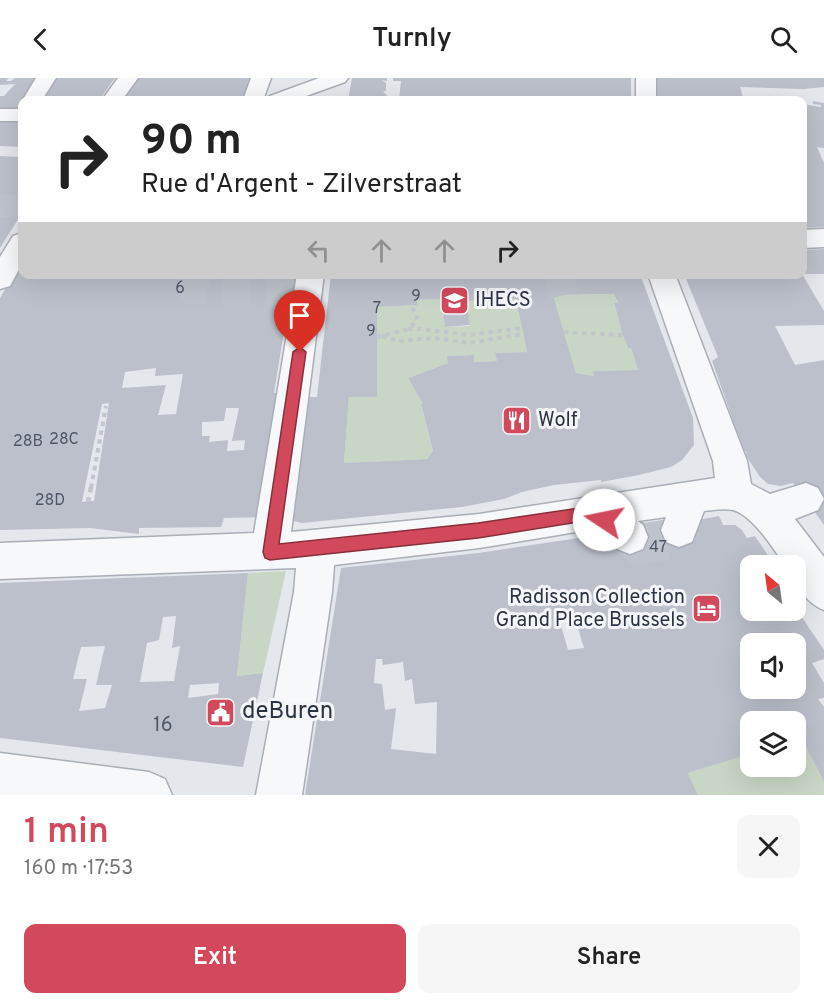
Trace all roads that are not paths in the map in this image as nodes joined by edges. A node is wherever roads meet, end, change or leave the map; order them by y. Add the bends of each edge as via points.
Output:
1 (46, 78) edge
2 (128, 78) edge
3 (261, 78) edge
4 (270, 78) edge
5 (338, 78) edge
6 (345, 78) edge
7 (646, 78) edge
8 (35, 96) edge
9 (115, 96) edge
10 (255, 96) edge
11 (307, 96) edge
12 (341, 96) edge
13 (646, 96) edge
14 (0, 115) edge
15 (18, 115) edge
16 (824, 238) edge
17 (807, 239) edge
18 (18, 249) edge
19 (0, 279) edge
20 (310, 279) edge
21 (663, 279) edge
22 (735, 494) junction
23 (692, 496) junction
24 (806, 499) dead end
25 (767, 512) junction
26 (593, 513) junction
27 (679, 530) tunnel mouth
28 (630, 537) tunnel mouth
29 (316, 549) junction
30 (270, 552) junction
31 (812, 553) edge
32 (0, 561) edge
33 (824, 591) edge
34 (0, 776) edge
35 (148, 795) edge
36 (279, 795) edge

1 - 8 street
2 - 9 street
3 - 10 street
4 - 11 street
5 - 11 street
6 - 12 street
7 - 13 street
14 - 15 street
16 - 17 street
18 - 19 street
20 - 30 street
21 - 22 street via 730,461
22 - 23 street
22 - 25 street
23 - 26 street
23 - 27 street
24 - 25 street
25 - 31 street
26 - 28 street
26 - 29 street via 478,531
29 - 30 street
29 - 36 street via 313,592
30 - 32 street
31 - 33 street
34 - 35 street

